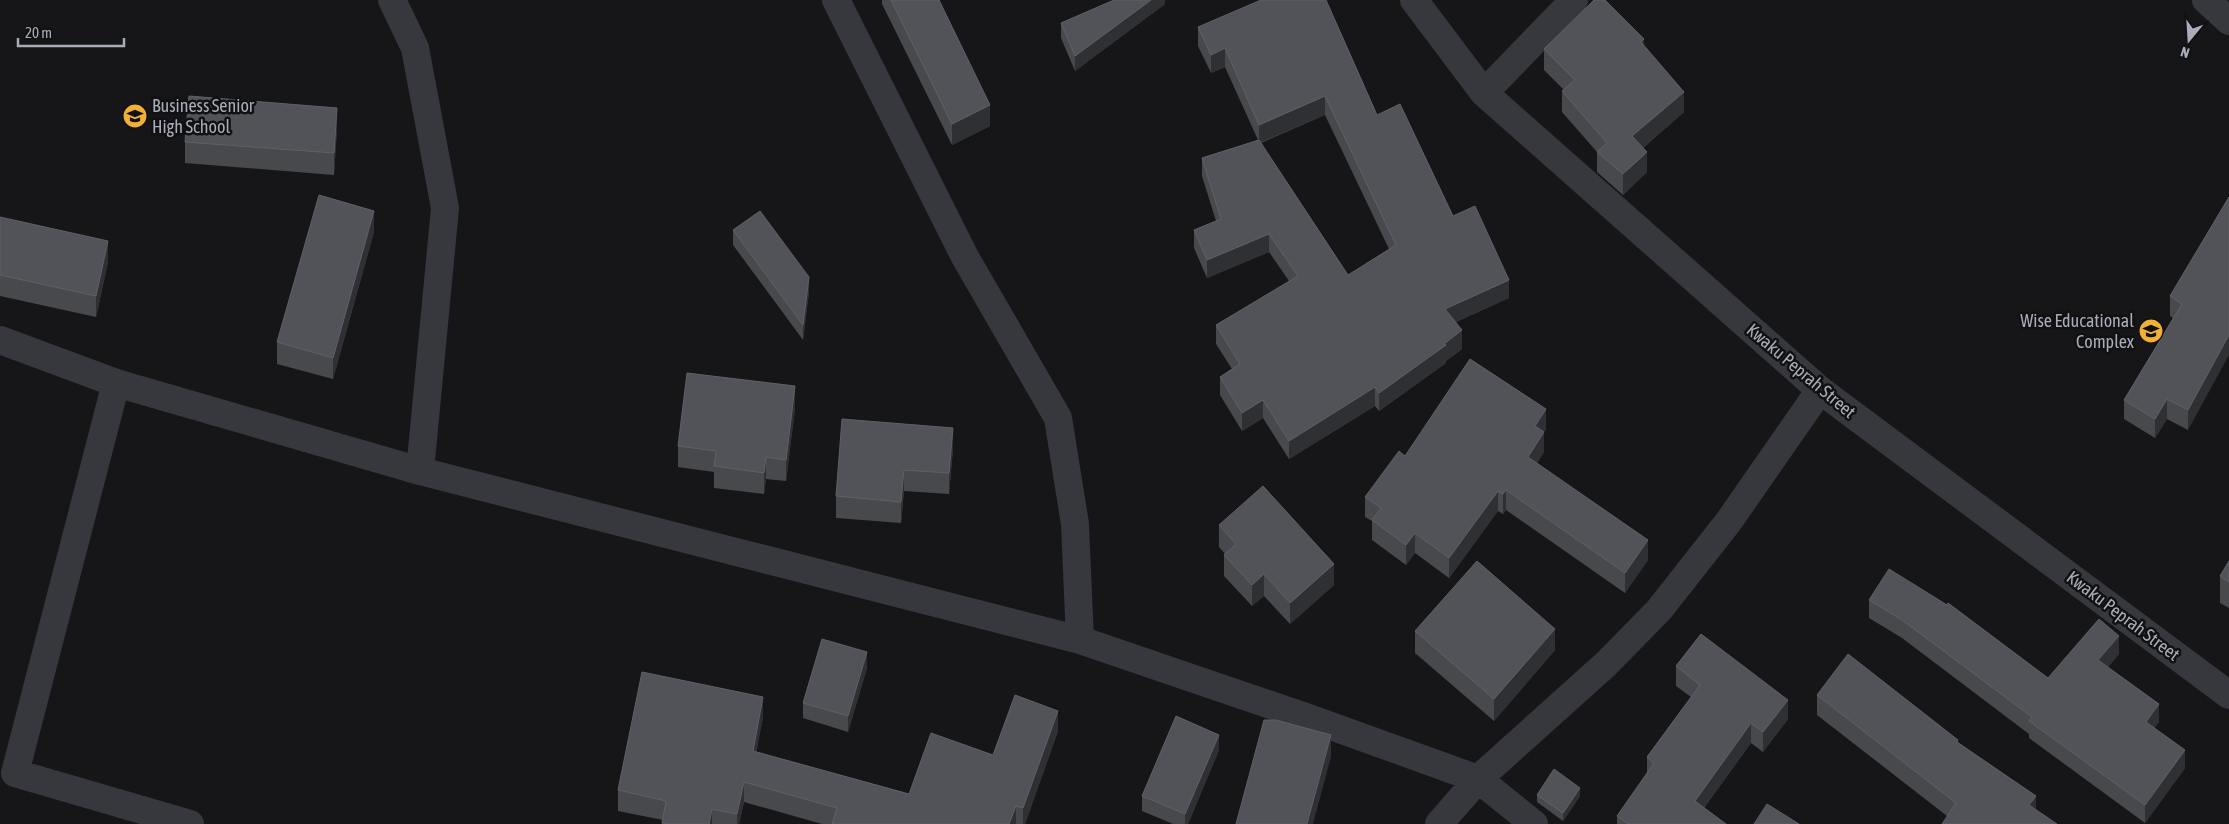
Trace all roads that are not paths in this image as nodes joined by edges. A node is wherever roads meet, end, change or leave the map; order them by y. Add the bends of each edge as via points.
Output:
1 (392, 0) edge
2 (836, 0) edge
3 (1414, 0) edge
4 (1574, 0) edge
5 (2206, 0) edge
6 (2229, 22) edge
7 (1484, 93) junction
8 (0, 340) edge
9 (116, 383) junction
10 (1820, 390) junction
11 (420, 471) junction
12 (1080, 640) junction
13 (2229, 696) edge
14 (7, 771) edge
15 (1478, 779) junction
16 (190, 824) edge
17 (1439, 824) edge
18 (1534, 824) edge

1 - 11 street via 415,48 445,208
2 - 12 street via 965,257 1058,418 1075,524
3 - 7 street, Kwaku Peprah Street
4 - 7 street
5 - 6 street
7 - 10 street, Kwaku Peprah Street
8 - 9 street
9 - 11 street
9 - 14 street
10 - 13 street, Kwaku Peprah Street
10 - 15 street via 1729,521 1659,610 1606,664
11 - 12 street
12 - 15 street
14 - 16 street
15 - 17 street
15 - 18 street

